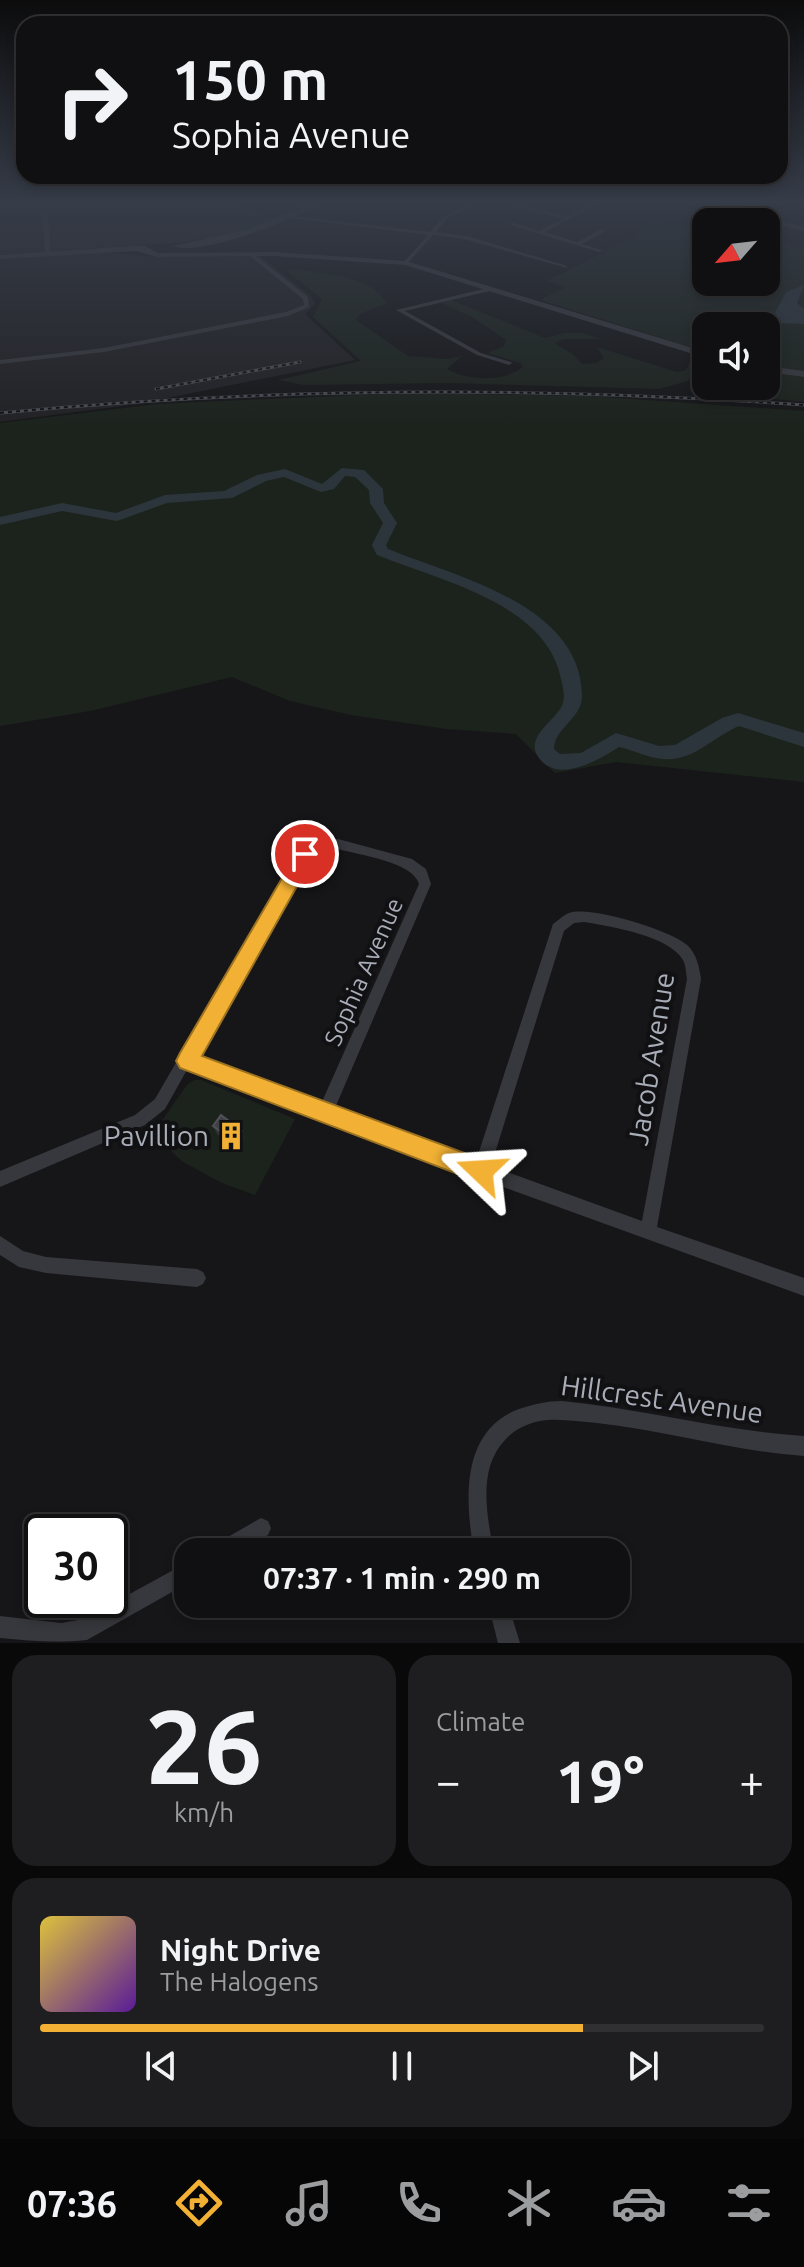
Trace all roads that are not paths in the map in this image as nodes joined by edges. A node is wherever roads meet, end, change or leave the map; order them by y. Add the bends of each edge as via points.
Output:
1 (279, 277) edge
2 (451, 277) edge
3 (492, 289) junction
4 (462, 345) junction
5 (448, 349) dead end
6 (692, 351) edge
7 (0, 362) edge
8 (509, 363) dead end
9 (780, 371) edge
10 (804, 374) edge
11 (187, 1061) junction
12 (325, 1113) junction
13 (481, 1171) junction
14 (0, 1179) edge
15 (648, 1232) junction
16 (0, 1244) edge
17 (197, 1278) dead end
18 (804, 1287) edge
19 (804, 1446) edge
20 (261, 1528) dead end
21 (244, 1538) edge
22 (482, 1538) edge
23 (174, 1580) edge
24 (502, 1618) edge
25 (0, 1627) edge
26 (60, 1638) edge
27 (509, 1643) edge

1 - 7 street via 306,298 307,306 115,348
2 - 3 street
3 - 4 street via 399,310
3 - 6 street
4 - 5 street
4 - 8 street
9 - 10 street
11 - 12 street
11 - 12 street, Sophia Avenue via 305,854 329,843 408,863 422,873 424,891
11 - 14 street, Sophia Avenue via 160,1104 140,1120
12 - 13 street
13 - 15 street
13 - 15 street, Jacob Avenue via 558,928 571,918 584,917 665,939 685,952 694,979
15 - 18 street
16 - 17 street via 19,1259 46,1265
19 - 22 street, Hillcrest Avenue via 605,1415 526,1415 495,1437 481,1462 476,1501
20 - 21 street
23 - 26 street via 87,1629
24 - 27 street
25 - 26 street

